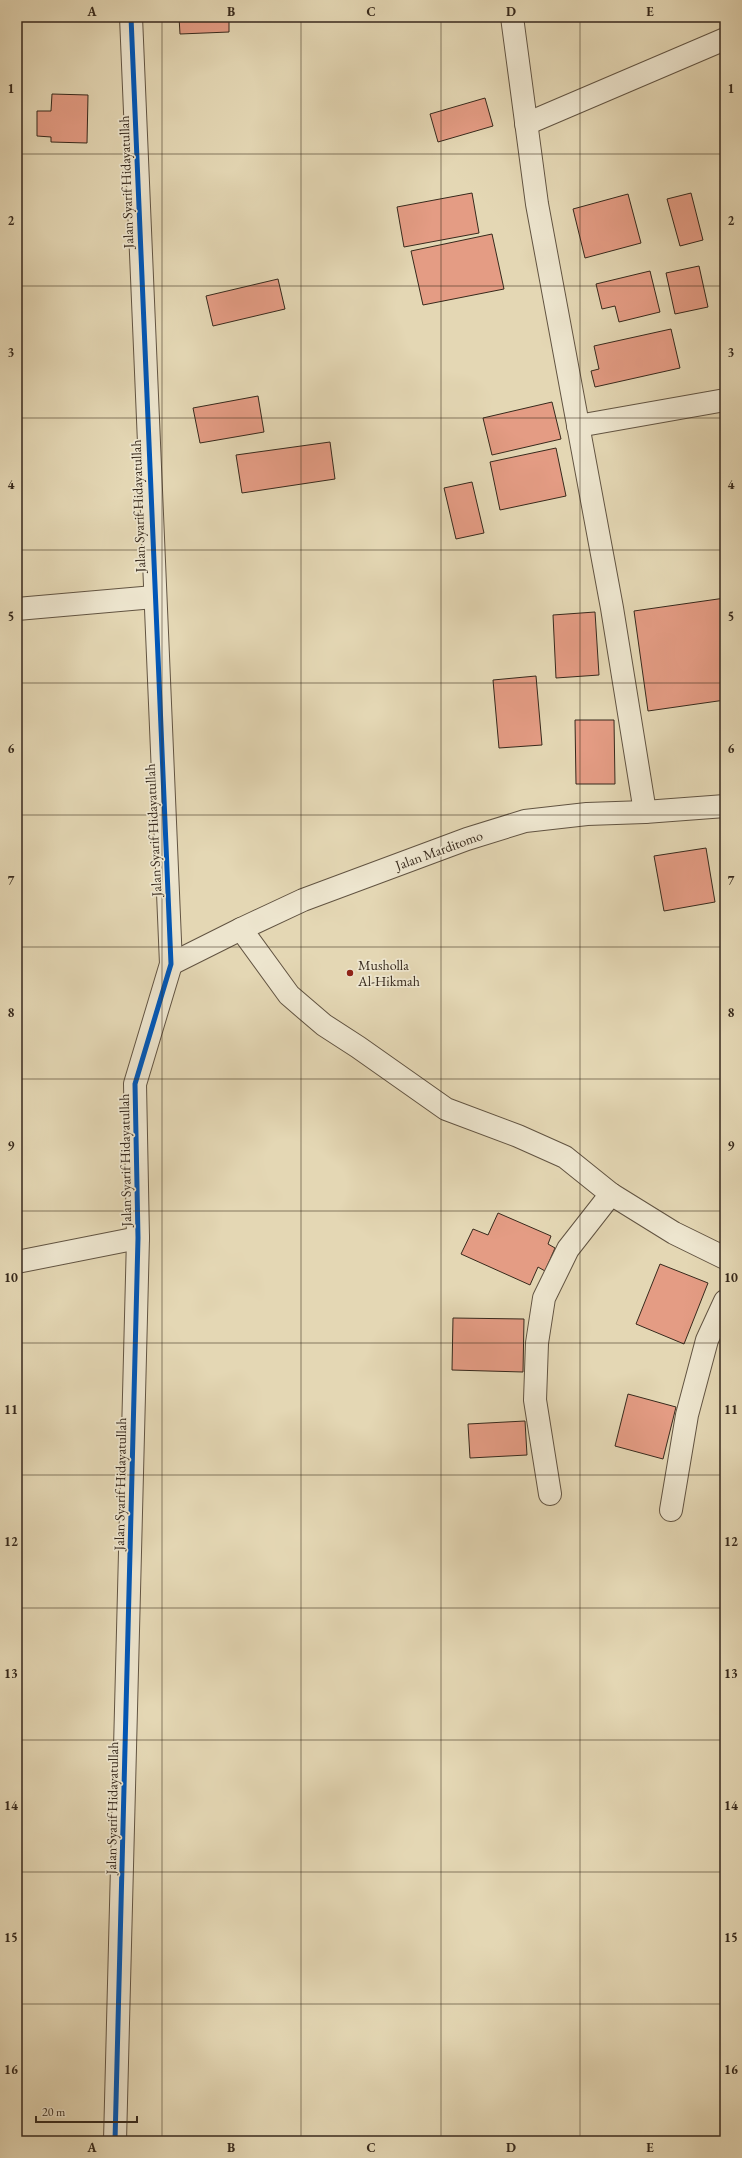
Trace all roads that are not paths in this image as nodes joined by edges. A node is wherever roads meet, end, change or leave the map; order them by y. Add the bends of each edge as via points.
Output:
1 (131, 17) edge
2 (512, 17) edge
3 (725, 38) edge
4 (526, 124) junction
5 (725, 400) edge
6 (578, 426) junction
7 (154, 597) junction
8 (17, 609) edge
9 (725, 806) edge
10 (645, 812) junction
11 (241, 929) junction
12 (171, 964) junction
13 (611, 1194) junction
14 (138, 1238) junction
15 (725, 1258) edge
16 (17, 1262) edge
17 (725, 1301) edge
18 (550, 1494) dead end
19 (670, 1510) dead end
20 (115, 2141) edge

1 - 7 street, Jalan Syarif Hidayatullah
2 - 4 street
3 - 4 street
4 - 6 street via 537,204
5 - 6 street
6 - 10 street via 612,608
7 - 8 street
7 - 12 street, Jalan Syarif Hidayatullah
9 - 10 street, Jalan Marditomo
10 - 11 street, Jalan Marditomo via 587,814 525,821 467,839 303,900
11 - 12 street, Jalan Marditomo
11 - 13 street via 289,995 324,1025 446,1109 565,1157
12 - 14 street, Jalan Syarif Hidayatullah via 135,1084
13 - 15 street via 674,1233
13 - 18 street via 568,1249 544,1298 537,1343 535,1400
14 - 16 street
14 - 20 street, Jalan Syarif Hidayatullah
17 - 19 street via 707,1340 687,1415

